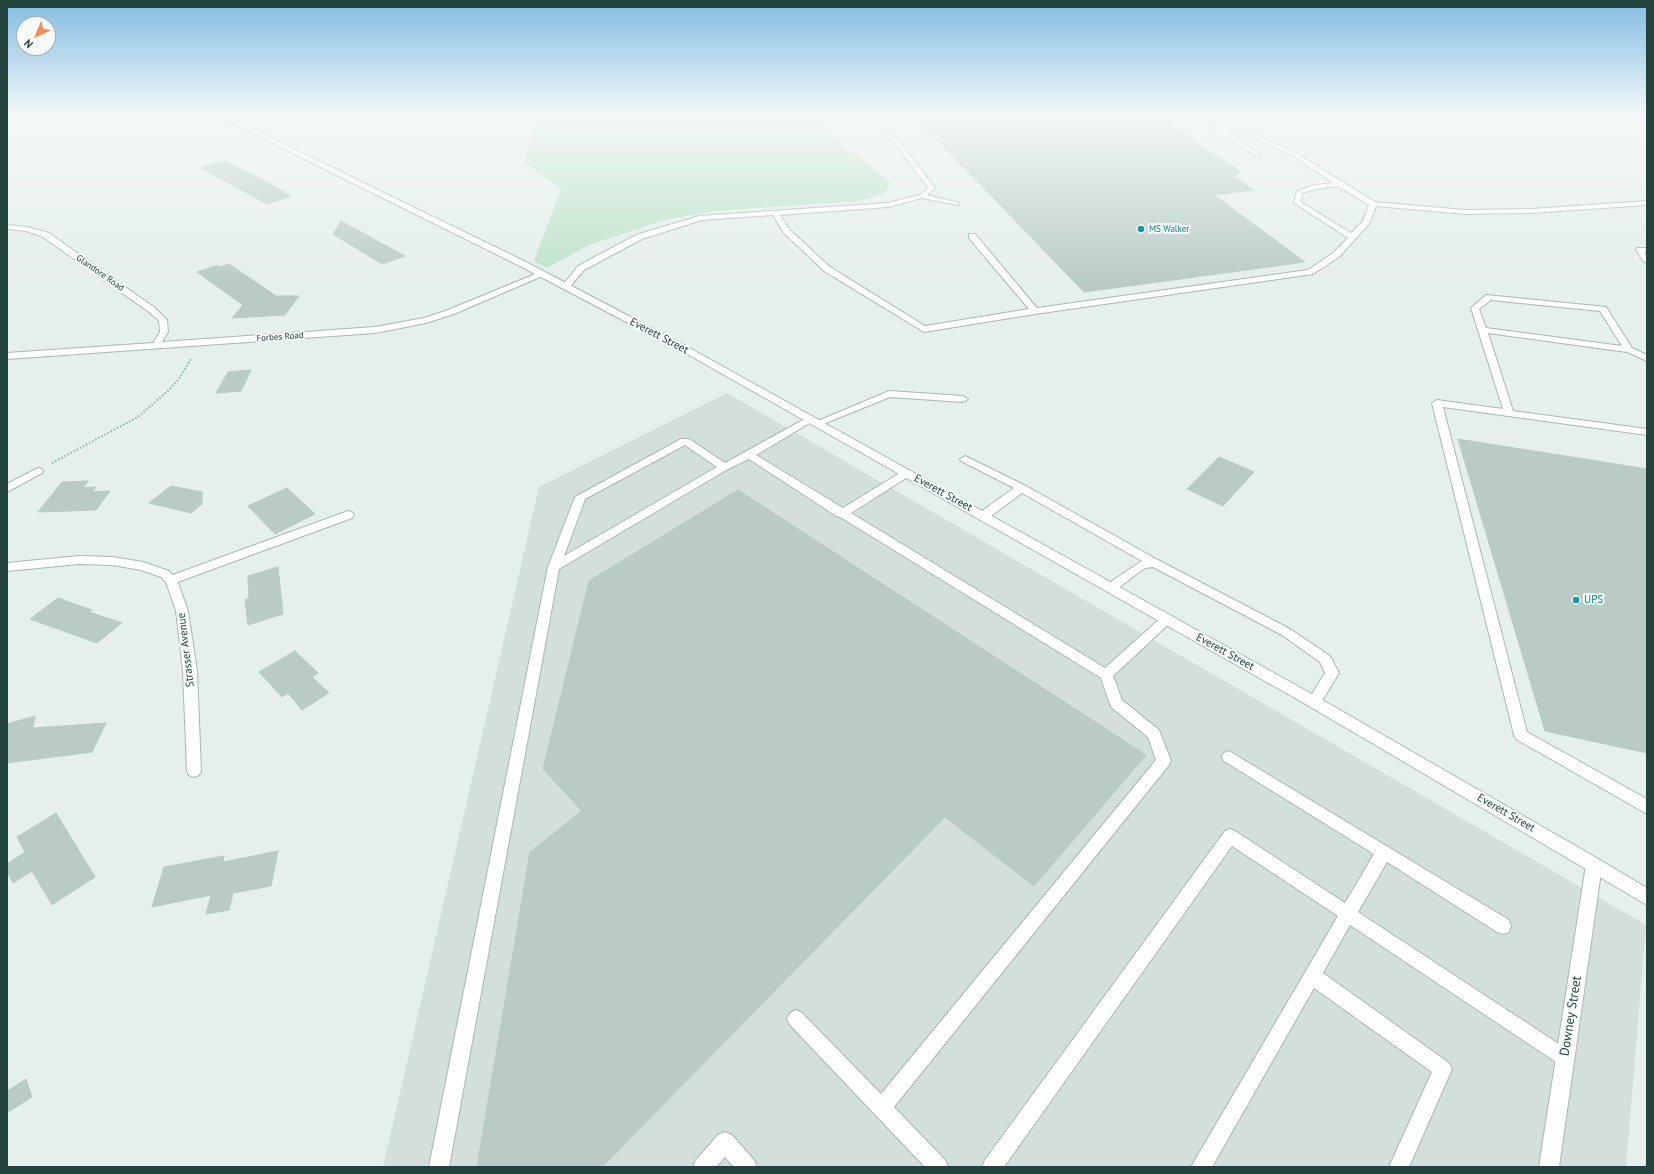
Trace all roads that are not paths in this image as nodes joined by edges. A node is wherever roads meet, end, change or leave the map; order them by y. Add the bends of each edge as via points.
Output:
1 (335, 172) edge
2 (920, 172) edge
3 (1321, 172) edge
4 (1339, 184) junction
5 (922, 196) junction
6 (1647, 203) edge
7 (957, 204) dead end
8 (1373, 204) junction
9 (776, 214) junction
10 (7, 227) edge
11 (972, 236) dead end
12 (1352, 237) junction
13 (1647, 250) edge
14 (1647, 260) edge
15 (543, 274) junction
16 (566, 286) junction
17 (1034, 311) junction
18 (1482, 330) junction
19 (156, 345) junction
20 (1629, 350) junction
21 (7, 356) edge
22 (1647, 358) edge
23 (963, 399) dead end
24 (1510, 413) junction
25 (814, 421) junction
26 (1647, 432) edge
27 (749, 455) junction
28 (965, 459) dead end
29 (724, 466) junction
30 (38, 472) road end
31 (907, 473) junction
32 (1022, 488) junction
33 (7, 489) edge
34 (842, 514) junction
35 (348, 515) dead end
36 (984, 516) junction
37 (1154, 563) junction
38 (7, 567) edge
39 (554, 567) junction
40 (171, 580) junction
41 (1110, 588) junction
42 (1167, 619) junction
43 (1106, 676) junction
44 (1314, 702) junction
45 (1229, 756) dead end
46 (194, 771) dead end
47 (1647, 807) edge
48 (1384, 852) junction
49 (1594, 865) junction
50 (1647, 897) edge
51 (1348, 914) junction
52 (1503, 926) dead end
53 (1312, 976) junction
54 (796, 1019) dead end
55 (1565, 1058) junction
56 (881, 1108) junction
57 (439, 1167) edge
58 (703, 1167) edge
59 (747, 1167) edge
60 (938, 1167) edge
61 (992, 1167) edge
62 (1201, 1167) edge
63 (1399, 1167) edge
64 (1548, 1167) edge

1 - 15 street, Everett Street
2 - 5 street via 932,188
3 - 4 street
4 - 8 street
4 - 12 street via 1300,192 1297,203
5 - 7 street
5 - 9 street via 888,205
6 - 8 street via 1531,211 1472,212
8 - 12 street via 1366,222
9 - 16 street via 702,218 639,237 581,268
9 - 17 street via 787,231 827,269 924,329
10 - 19 street, Glandore Road via 46,235 152,310 163,320 164,332
11 - 17 street
12 - 17 street via 1336,255 1310,272
13 - 14 street via 1640,250
15 - 16 street, Everett Street
15 - 19 street, Forbes Road via 451,312 400,326 375,330
16 - 25 street, Everett Street
18 - 20 street
18 - 20 street via 1475,308 1489,297 1603,309
18 - 24 street
19 - 21 street, Forbes Road
20 - 22 street
23 - 25 street via 889,394
24 - 26 street
24 - 47 street via 1437,403 1521,735
25 - 27 street
25 - 31 street, Everett Street
27 - 29 street
27 - 34 street
28 - 32 street
29 - 39 street
29 - 39 street via 685,441 580,497
30 - 33 street
31 - 34 street
31 - 36 street, Everett Street
32 - 36 street
32 - 37 street
34 - 43 street
35 - 40 street
36 - 41 street, Everett Street
37 - 41 street via 1142,565
37 - 44 street via 1286,632 1326,658 1332,673
38 - 40 street via 79,560 112,561 143,566 165,574
39 - 57 street
40 - 46 street, Strasser Avenue via 182,611 190,671
41 - 42 street, Everett Street
42 - 43 street
42 - 44 street, Everett Street
43 - 56 street via 1116,703 1154,734 1164,761
44 - 49 street, Everett Street
45 - 48 street
48 - 51 street
48 - 52 street
49 - 50 street, Everett Street
49 - 55 street, Downey Street
51 - 53 street
51 - 55 street
51 - 61 street via 1230,836
53 - 62 street
53 - 63 street via 1443,1069
54 - 56 street
55 - 64 street, Downey Street
56 - 60 street
58 - 59 street via 726,1142

